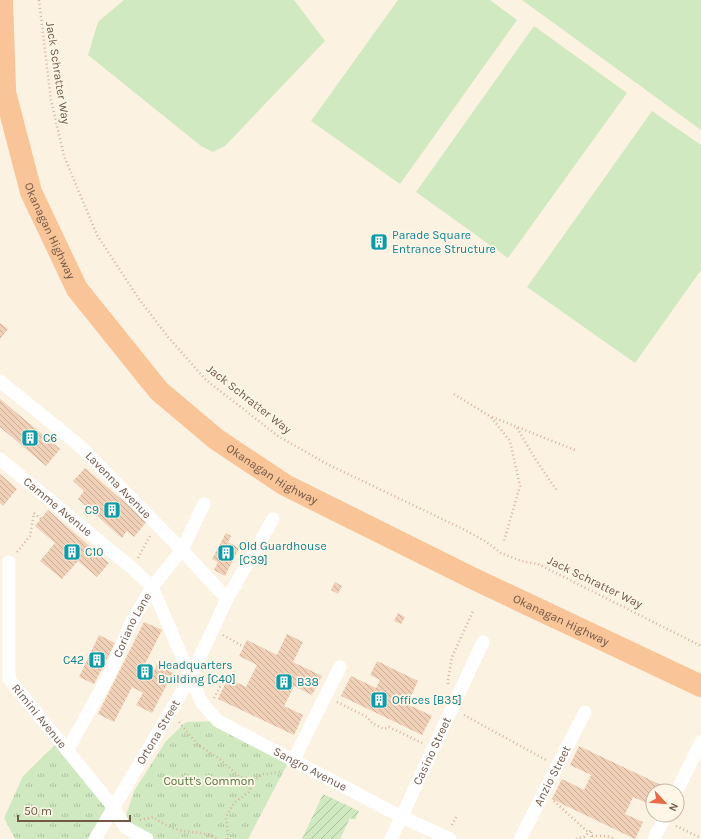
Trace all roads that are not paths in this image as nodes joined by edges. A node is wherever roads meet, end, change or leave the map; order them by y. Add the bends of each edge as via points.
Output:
1 (2, 0) edge
2 (0, 73) edge
3 (6, 95) junction
4 (0, 381) edge
5 (0, 459) edge
6 (204, 504) dead end
7 (273, 518) dead end
8 (182, 550) junction
9 (9, 562) road end
10 (152, 587) junction
11 (227, 599) junction
12 (484, 642) dead end
13 (340, 667) dead end
14 (190, 678) junction
15 (701, 686) edge
16 (585, 712) dead end
17 (701, 742) edge
18 (67, 751) junction
19 (291, 760) junction
20 (681, 783) edge
21 (114, 808) junction
22 (402, 817) junction
23 (662, 823) edge
24 (95, 839) edge
25 (147, 839) edge
26 (391, 839) edge
27 (450, 839) edge
28 (520, 839) edge
29 (654, 839) edge

1 - 3 highway, Okanagan Highway
2 - 3 highway, Okanagan Highway
3 - 15 highway, Okanagan Highway via 31,192 77,289 159,391 216,439 285,485 472,578
4 - 8 street, Lavenna Avenue via 81,447
5 - 10 street, Camme Avenue
6 - 8 street, Coriano Lane
7 - 11 street, Ortona Street
8 - 10 street, Coriano Lane
8 - 11 street, Lavenna Avenue
9 - 18 street, Rimini Avenue via 9,679
10 - 14 street, Sangro Avenue
10 - 18 street, Coriano Lane via 131,623 110,673
11 - 14 street, Ortona Street
12 - 22 street, Casino Street
13 - 19 street
14 - 19 street, Sangro Avenue via 202,703 218,721
14 - 21 street, Ortona Street
16 - 28 street, Anzio Street
17 - 20 street
18 - 21 street, Rimini Avenue
19 - 22 street, Sangro Avenue
21 - 24 street, Ortona Street
21 - 25 street, Rimini Avenue via 125,827
22 - 26 street, Casino Street
22 - 27 street, Sangro Avenue
23 - 29 street

